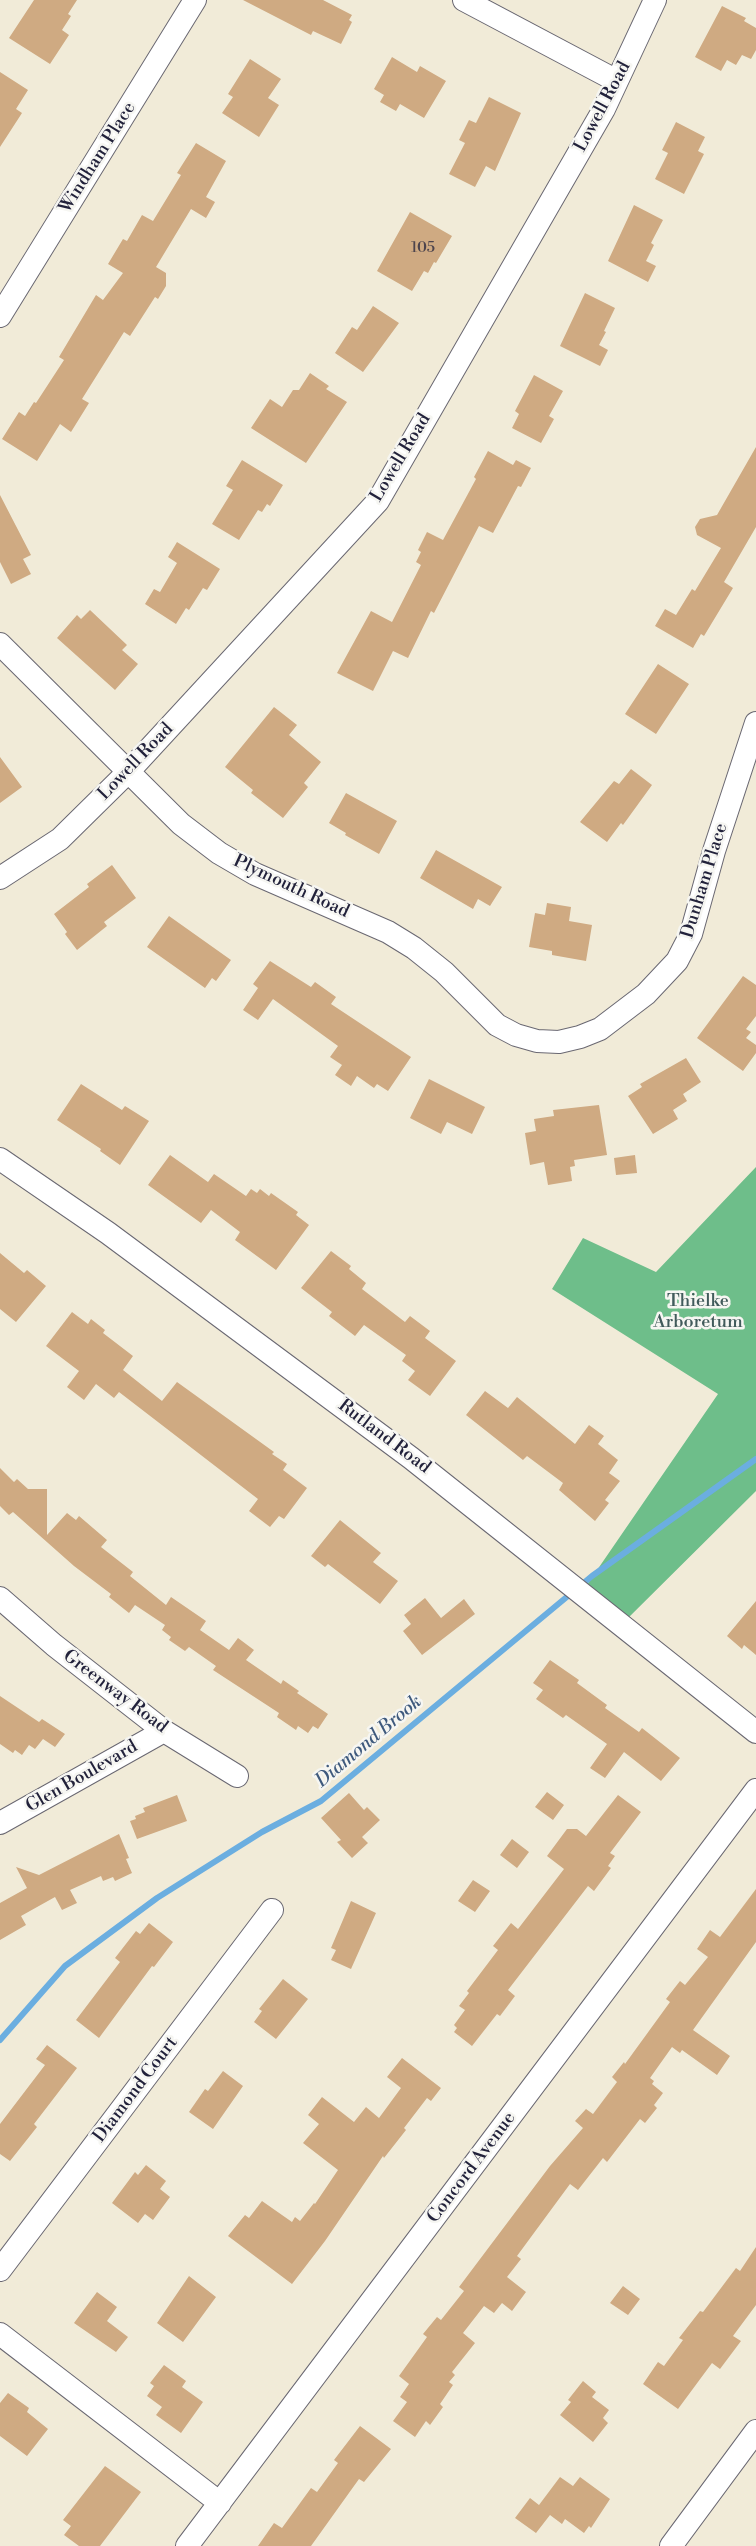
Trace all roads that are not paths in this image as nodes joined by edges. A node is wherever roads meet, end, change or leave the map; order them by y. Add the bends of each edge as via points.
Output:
1 (195, 0) edge
2 (464, 0) edge
3 (656, 0) edge
4 (617, 82) junction
5 (0, 316) edge
6 (0, 644) edge
7 (756, 723) edge
8 (128, 772) junction
9 (0, 878) edge
10 (483, 1014) joint
11 (0, 1159) edge
12 (0, 1598) edge
13 (164, 1730) junction
14 (756, 1732) edge
15 (237, 1776) dead end
16 (756, 1790) edge
17 (0, 1823) edge
18 (272, 1910) dead end
19 (0, 2270) edge
20 (0, 2334) edge
21 (756, 2431) edge
22 (220, 2503) junction
23 (187, 2546) edge
24 (671, 2546) edge

1 - 5 street, Windham Place
2 - 4 street
3 - 4 street, Lowell Road
4 - 8 street, Lowell Road via 378,501
6 - 8 street, Plymouth Road
7 - 10 street, Dunham Place via 691,934 662,980 600,1029 580,1038 559,1042 537,1041 516,1035
8 - 9 street, Lowell Road via 60,839
8 - 10 street, Plymouth Road via 181,824 219,853 255,874 388,932 444,972
11 - 14 street, Rutland Road via 180,1286 412,1458
12 - 13 street, Greenway Road via 54,1646
13 - 15 street, Greenway Road
13 - 17 street, Glen Boulevard
16 - 22 street, Concord Avenue
18 - 19 street, Diamond Court
20 - 22 street
21 - 24 street
22 - 23 street, Concord Avenue

